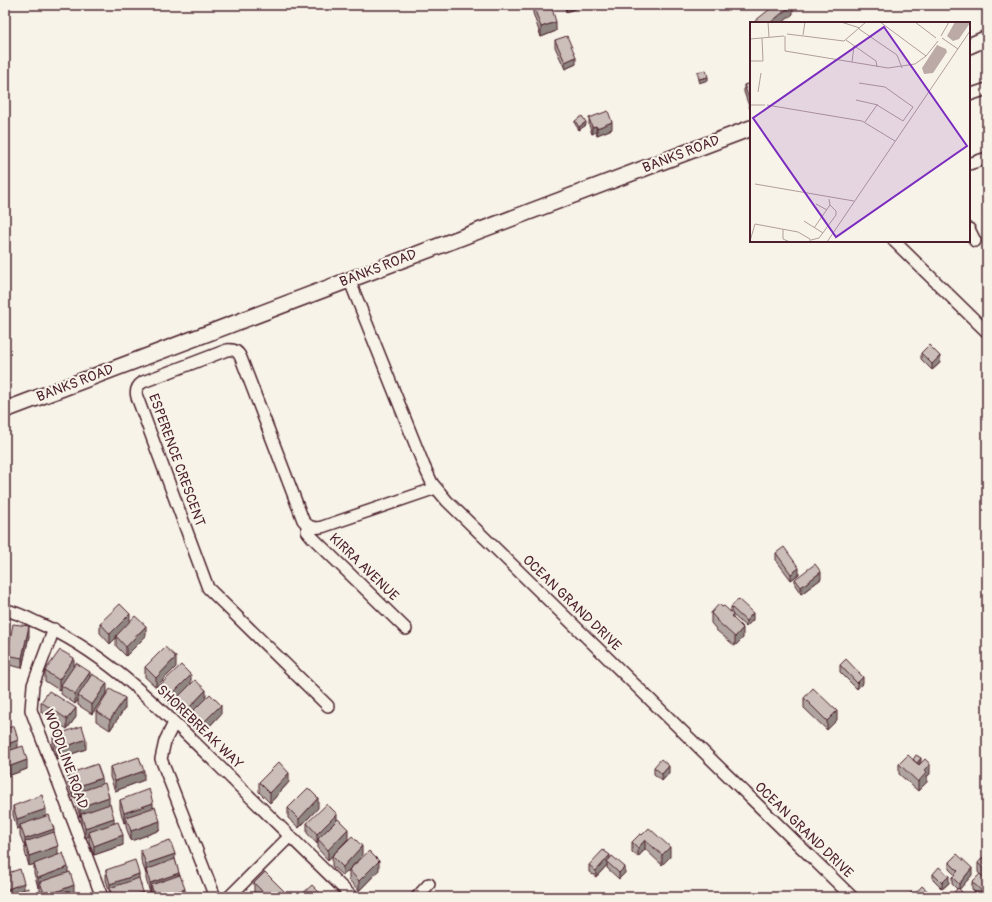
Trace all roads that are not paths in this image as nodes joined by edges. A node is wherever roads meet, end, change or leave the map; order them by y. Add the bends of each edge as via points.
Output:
1 (987, 38) edge
2 (970, 46) edge
3 (987, 89) edge
4 (970, 95) edge
5 (750, 128) edge
6 (987, 158) edge
7 (970, 164) edge
8 (970, 231) edge
9 (974, 241) dead end
10 (895, 242) edge
11 (349, 279) junction
12 (987, 332) edge
13 (5, 410) edge
14 (436, 488) junction
15 (307, 525) junction
16 (5, 610) edge
17 (54, 629) junction
18 (406, 629) dead end
19 (328, 706) dead end
20 (174, 723) junction
21 (290, 836) junction
22 (429, 884) dead end
23 (102, 897) edge
24 (215, 897) edge
25 (229, 897) edge
26 (352, 897) edge
27 (417, 897) edge
28 (852, 897) edge

1 - 2 street
3 - 4 street
5 - 11 street, BANKS ROAD
6 - 7 street
8 - 9 street
10 - 12 street
11 - 13 street, BANKS ROAD
11 - 14 street, OCEAN GRAND DRIVE via 424,466
14 - 15 street via 322,527 314,529
14 - 28 street, OCEAN GRAND DRIVE
15 - 18 street, KIRRA AVENUE via 307,531 312,537
15 - 19 street, ESPERENCE CRESCENT via 236,351 227,350 138,385 137,397 208,588
16 - 17 street, SHOREBREAK WAY
17 - 20 street, SHOREBREAK WAY via 83,646 126,678
17 - 23 street, WOODLINE ROAD via 33,685 31,710
20 - 21 street, SHOREBREAK WAY
20 - 24 street via 165,741 161,759
21 - 25 street
21 - 26 street, SHOREBREAK WAY
22 - 27 street

